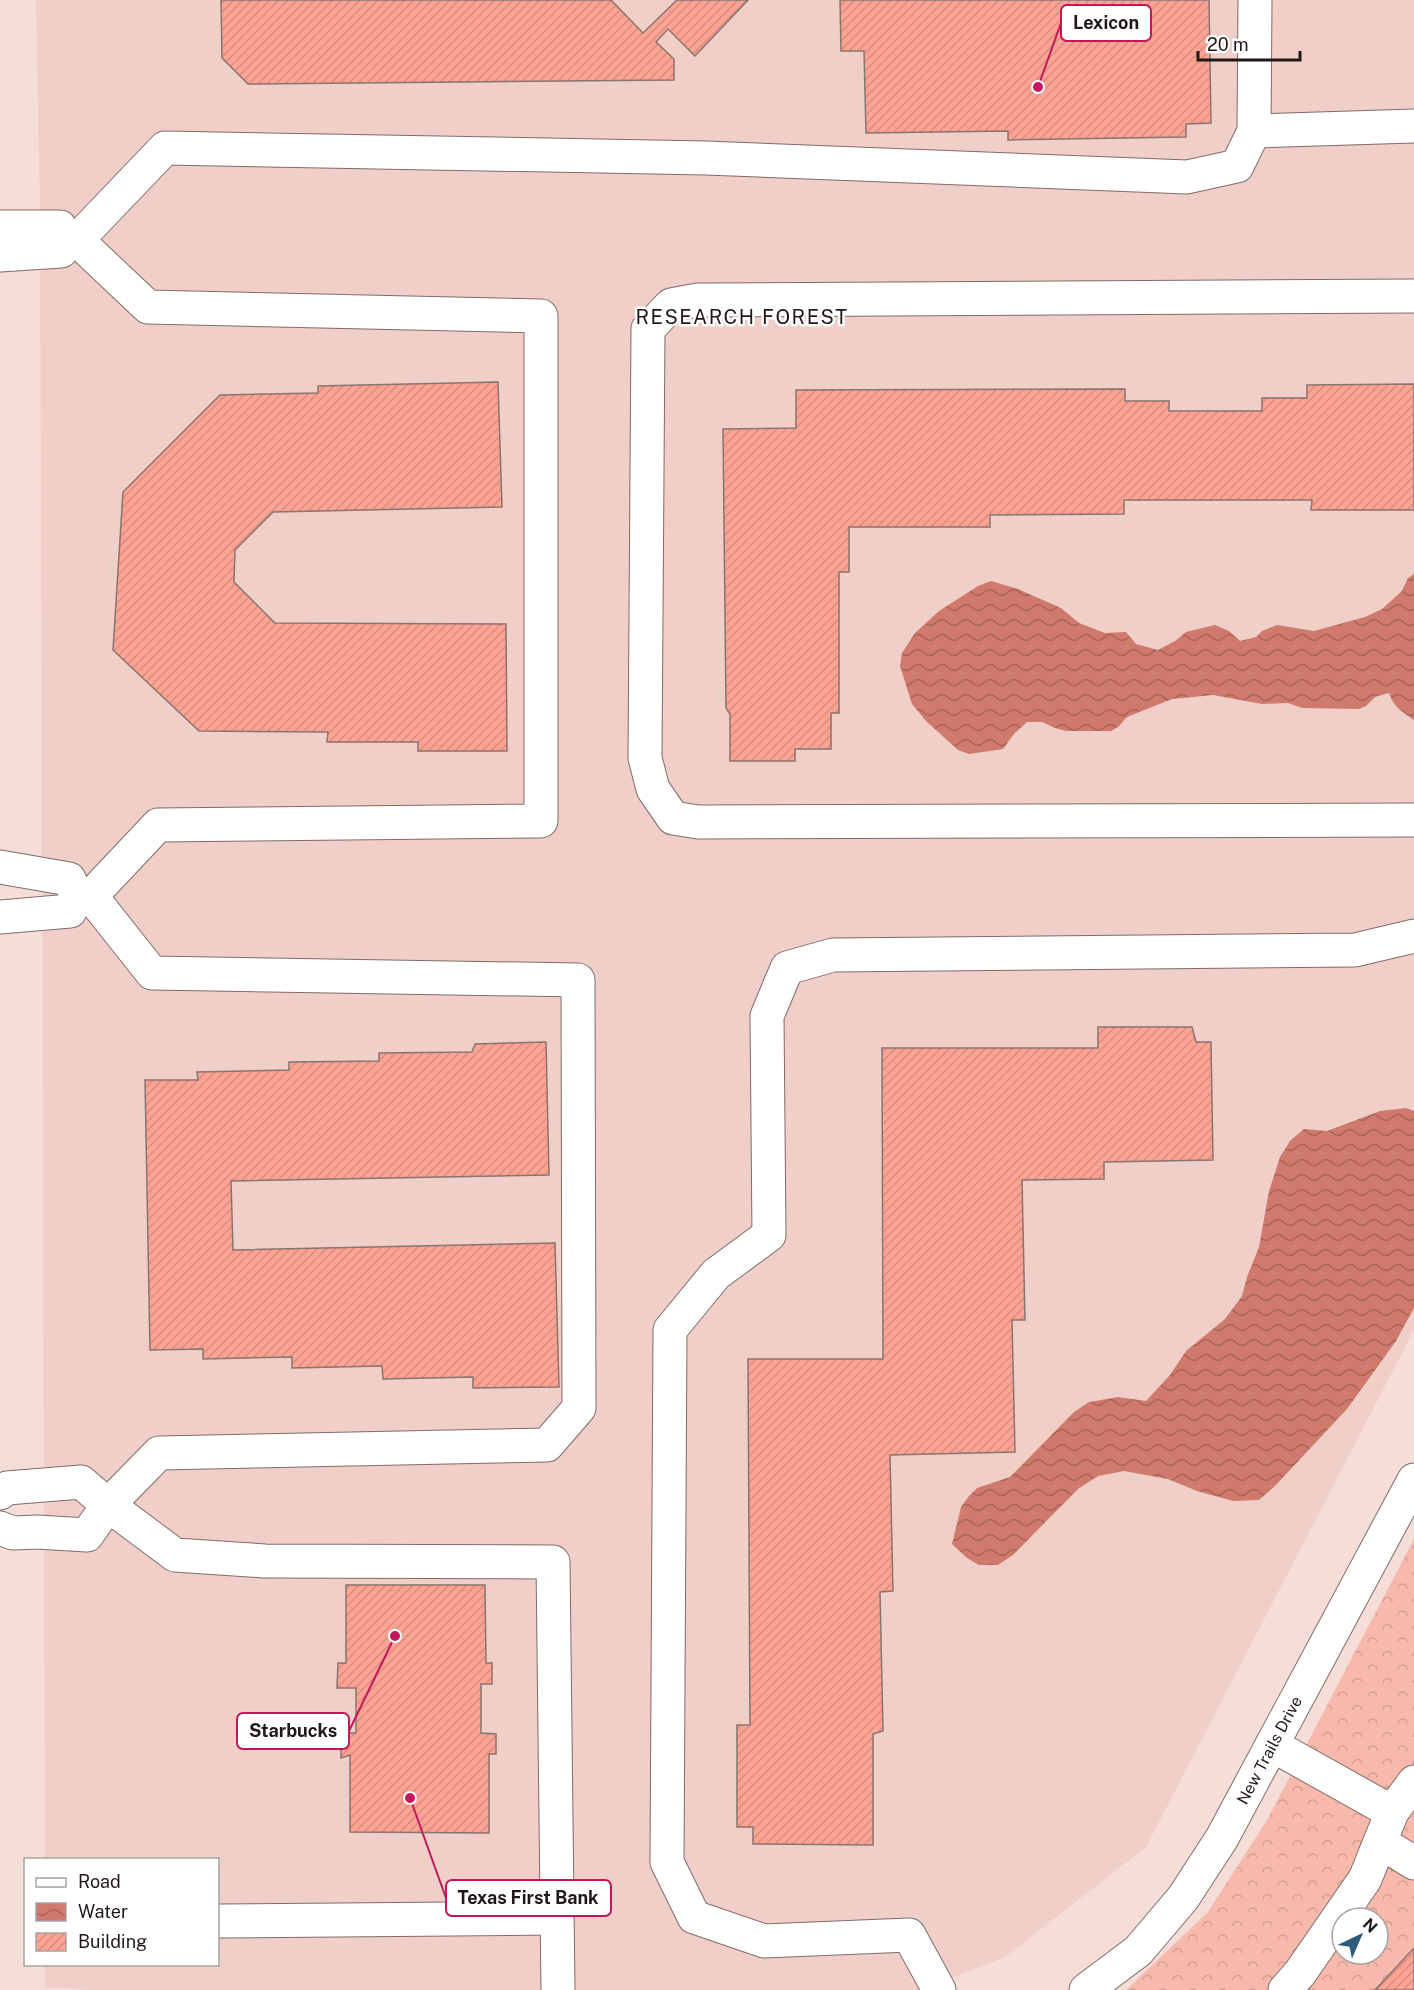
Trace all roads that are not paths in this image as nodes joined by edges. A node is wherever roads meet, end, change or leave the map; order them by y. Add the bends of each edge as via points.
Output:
1 (1255, 0) edge
2 (1414, 126) edge
3 (1254, 131) junction
4 (0, 227) edge
5 (72, 240) junction
6 (0, 255) edge
7 (1414, 296) edge
8 (1414, 820) edge
9 (0, 867) edge
10 (84, 896) junction
11 (0, 917) edge
12 (1414, 936) edge
13 (1414, 1480) edge
14 (0, 1493) edge
15 (108, 1505) junction
16 (0, 1528) edge
17 (1272, 1745) junction
18 (1414, 1782) edge
19 (1392, 1812) junction
20 (1380, 1842) junction
21 (1414, 1863) edge
22 (556, 1918) junction
23 (219, 1921) edge
24 (558, 1990) edge
25 (939, 1990) edge
26 (1086, 1990) edge
27 (1285, 1990) edge

1 - 3 street
2 - 3 street
3 - 5 street via 1237,166 1187,177 706,158 165,148
4 - 5 street via 60,226
5 - 6 street via 61,251
5 - 10 street via 148,307 541,316 541,821 158,825
7 - 8 street via 698,300 671,305 648,329 645,758 653,789 673,818 698,822
9 - 10 street via 69,879
10 - 11 street via 70,911
10 - 15 street via 152,973 578,980 579,1408 547,1445 159,1453
12 - 25 street via 1355,950 833,955 786,968 767,1016 769,1235 716,1274 670,1330 667,1862 694,1917 764,1941 909,1935
13 - 17 street, New Trails Drive
14 - 15 street via 7,1488 81,1482
15 - 16 street via 87,1535 13,1533
15 - 22 street via 175,1555 266,1561 553,1562
17 - 19 street
17 - 26 street, New Trails Drive via 1222,1838 1183,1898 1138,1951
18 - 19 street
19 - 20 street
20 - 21 street
20 - 27 street via 1365,1879
22 - 23 street
22 - 24 street

